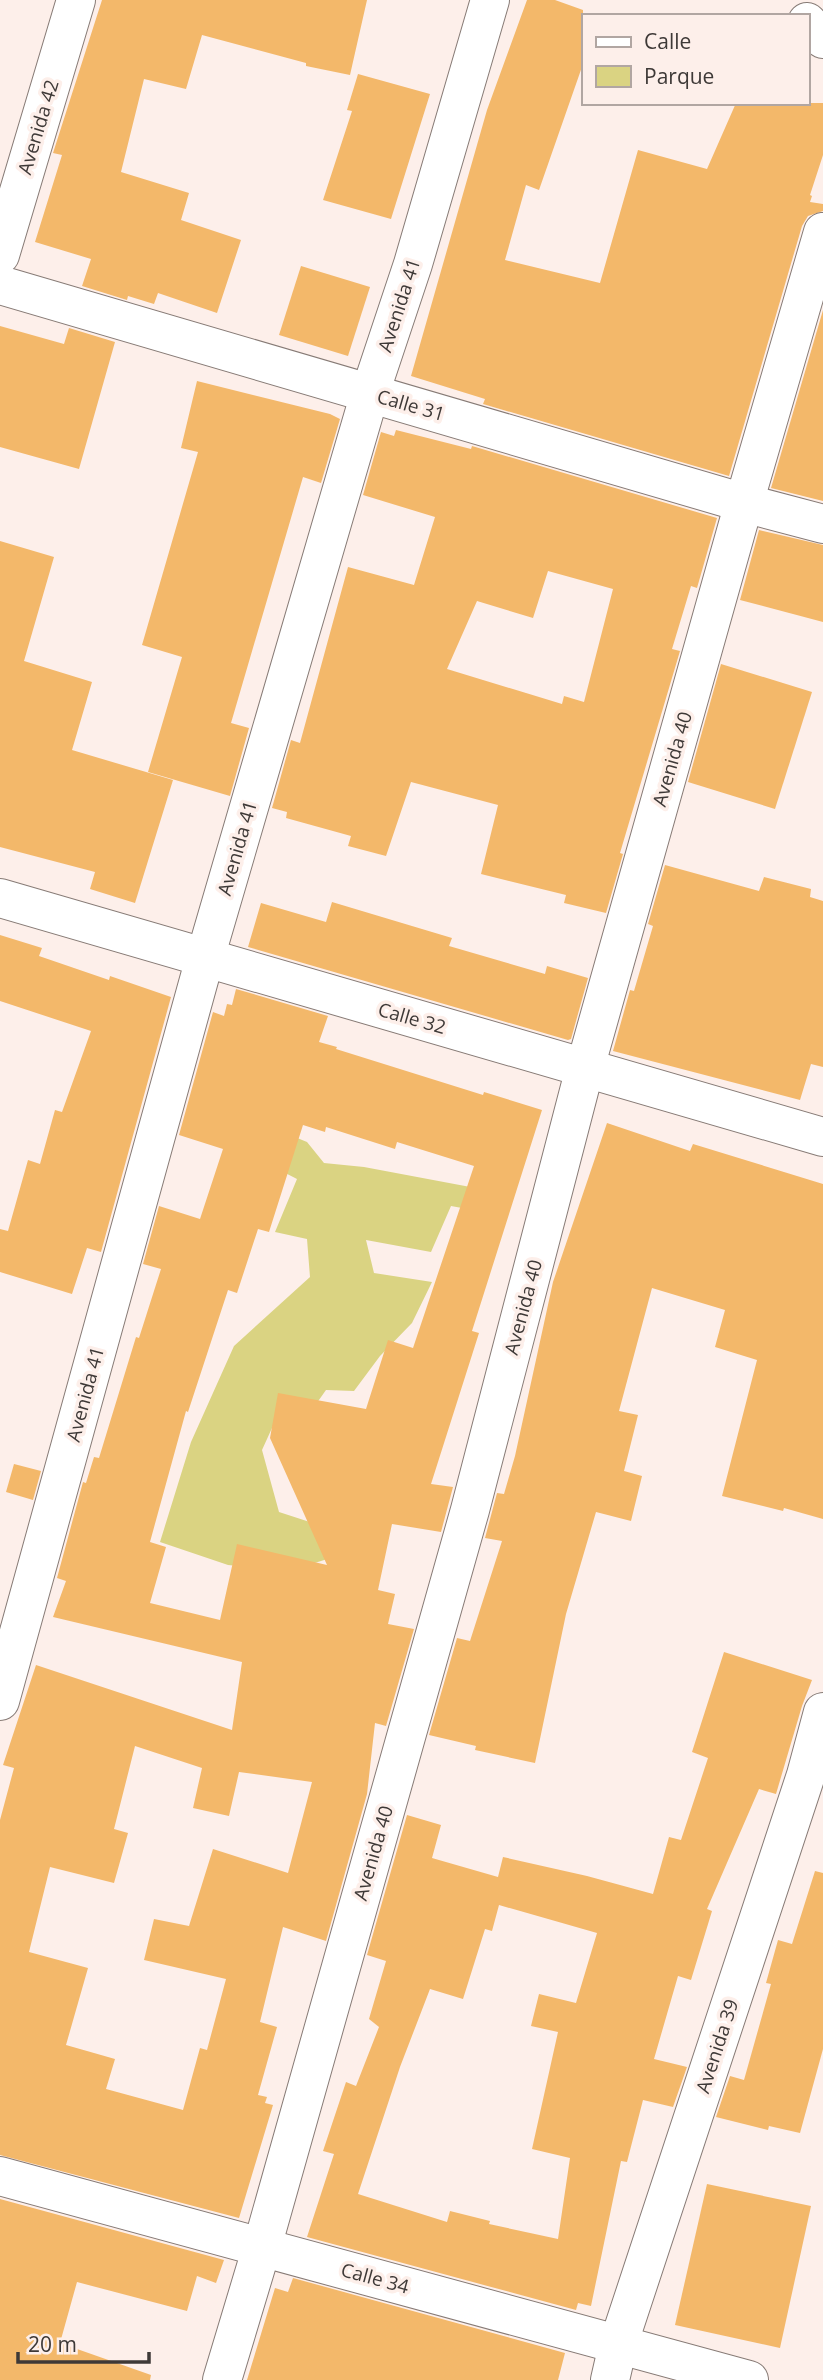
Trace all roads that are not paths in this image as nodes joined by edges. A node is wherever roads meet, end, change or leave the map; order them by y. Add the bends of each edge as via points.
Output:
1 (76, 0) edge
2 (490, 0) edge
3 (787, 0) edge
4 (799, 14) edge
5 (809, 24) edge
6 (823, 39) edge
7 (823, 232) edge
8 (0, 255) edge
9 (0, 285) edge
10 (370, 393) junction
11 (744, 503) junction
12 (823, 524) edge
13 (0, 898) edge
14 (205, 958) junction
15 (585, 1068) junction
16 (823, 1137) edge
17 (0, 1701) edge
18 (823, 1712) edge
19 (815, 1777) edge
20 (0, 2176) edge
21 (262, 2248) junction
22 (614, 2362) edge
23 (222, 2380) edge
24 (749, 2380) edge

1 - 8 street, Avenida 42
2 - 10 street, Avenida 41
3 - 4 street
5 - 6 street
7 - 11 street, Avenida 40
9 - 10 street, Calle 31
10 - 11 street, Calle 31
10 - 14 street, Avenida 41
11 - 12 street, Calle 31
11 - 15 street, Avenida 40
13 - 14 street, Calle 32
14 - 15 street, Calle 32
14 - 17 street, Avenida 41
15 - 16 street, Calle 32
15 - 21 street, Avenida 40 via 467,1523
18 - 19 street, Avenida 39
19 - 22 street, Avenida 39
20 - 21 street, Calle 34
21 - 22 street, Calle 34
21 - 23 street, Avenida 40
22 - 24 street, Calle 34

